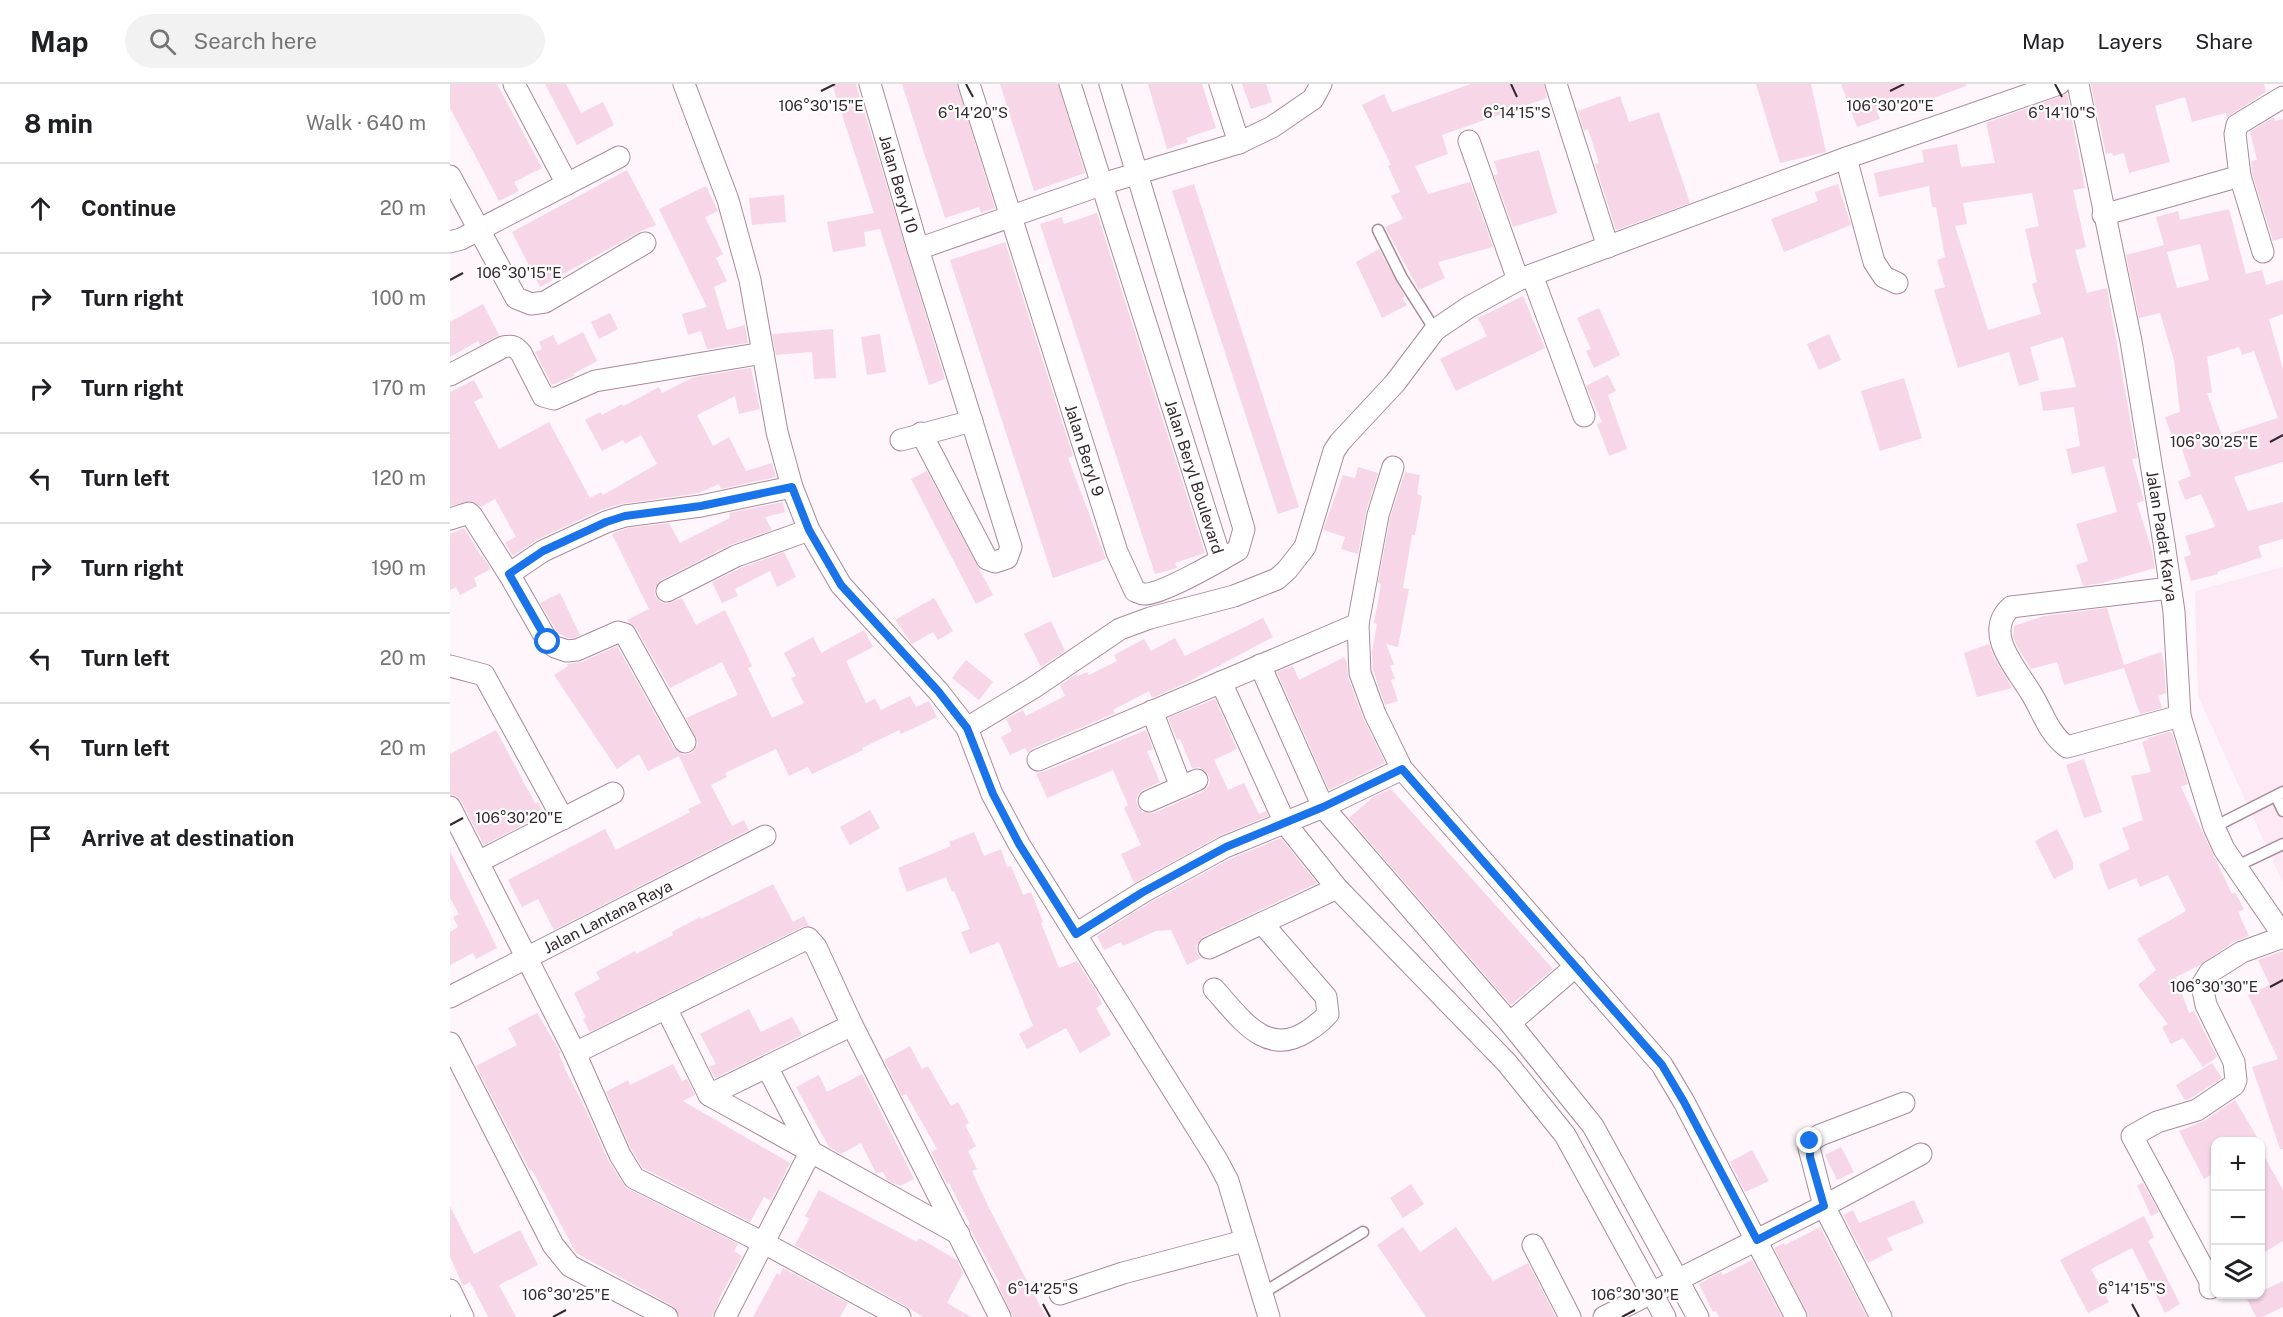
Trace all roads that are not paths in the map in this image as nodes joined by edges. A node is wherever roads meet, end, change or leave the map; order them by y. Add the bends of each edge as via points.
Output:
1 (514, 84) edge
2 (684, 84) edge
3 (870, 84) edge
4 (969, 84) edge
5 (1070, 84) edge
6 (1110, 84) edge
7 (1220, 84) edge
8 (1556, 84) edge
9 (2059, 84) edge
10 (2078, 84) edge
11 (1320, 88) edge
12 (2283, 97) edge
13 (1469, 141) dead end
14 (1239, 143) junction
15 (619, 157) dead end
16 (1846, 158) junction
17 (450, 176) edge
18 (2240, 176) junction
19 (1120, 179) junction
20 (567, 184) junction
21 (2103, 215) junction
22 (1011, 216) junction
23 (478, 230) junction
24 (1378, 230) dead end
25 (450, 242) edge
26 (645, 243) dead end
27 (1608, 247) junction
28 (918, 249) junction
29 (2263, 252) dead end
30 (1525, 278) junction
31 (1897, 283) dead end
32 (1435, 330) junction
33 (763, 353) junction
34 (450, 375) edge
35 (1584, 416) dead end
36 (972, 421) junction
37 (921, 433) junction
38 (901, 440) dead end
39 (1393, 467) dead end
40 (792, 487) junction
41 (450, 519) edge
42 (809, 530) junction
43 (1221, 560) junction
44 (509, 574) junction
45 (2170, 588) junction
46 (667, 591) dead end
47 (1358, 624) junction
48 (1260, 665) junction
49 (450, 666) edge
50 (1221, 682) junction
51 (1152, 711) junction
52 (2180, 716) junction
53 (967, 728) junction
54 (685, 742) dead end
55 (1038, 760) dead end
56 (1402, 769) junction
57 (613, 792) dead end
58 (2280, 794) edge
59 (1149, 801) dead end
60 (450, 807) edge
61 (1323, 807) junction
62 (2283, 811) edge
63 (562, 819) junction
64 (1285, 823) junction
65 (2214, 827) junction
66 (765, 836) dead end
67 (2283, 844) edge
68 (478, 862) junction
69 (2235, 867) junction
70 (1337, 888) junction
71 (1262, 923) junction
72 (1076, 934) junction
73 (2283, 936) edge
74 (1209, 948) dead end
75 (527, 958) junction
76 (1576, 966) junction
77 (1214, 989) dead end
78 (450, 997) edge
79 (666, 1008) junction
80 (1510, 1023) junction
81 (852, 1025) junction
82 (450, 1043) edge
83 (1529, 1046) junction
84 (575, 1053) junction
85 (1507, 1063) junction
86 (767, 1066) junction
87 (709, 1095) junction
88 (1904, 1103) dead end
89 (810, 1151) junction
90 (1921, 1154) dead end
91 (1824, 1206) junction
92 (1363, 1232) dead end
93 (959, 1234) junction
94 (1757, 1240) junction
95 (1244, 1241) junction
96 (764, 1243) junction
97 (1533, 1245) dead end
98 (1678, 1280) junction
99 (2210, 1288) dead end
100 (450, 1290) edge
101 (1651, 1292) junction
102 (1060, 1294) dead end
103 (1261, 1294) junction
104 (463, 1317) edge
105 (667, 1317) edge
106 (725, 1317) edge
107 (900, 1317) edge
108 (1000, 1317) edge
109 (1269, 1317) edge
110 (1570, 1317) edge
111 (1604, 1317) edge
112 (1665, 1317) edge
113 (1698, 1317) edge
114 (1796, 1317) edge
115 (1881, 1317) edge

1 - 20 street
2 - 33 street via 728,200 750,280
3 - 28 street, Jalan Beryl 10
4 - 22 street
5 - 19 street, Jalan Beryl Boulevard
6 - 19 street, Jalan Beryl Boulevard
7 - 14 street
8 - 27 street
9 - 16 street
10 - 21 street, Jalan Padat Karya
11 - 14 street via 1313,99 1272,128
12 - 18 street via 2237,125
13 - 30 street
14 - 19 street
15 - 20 street
16 - 27 street
16 - 31 street via 1874,262 1884,277
17 - 23 street
18 - 21 street
18 - 29 street
19 - 22 street
19 - 43 street, Jalan Beryl Boulevard
19 - 43 street, Jalan Beryl Boulevard via 1244,530 1238,550
20 - 23 street
21 - 45 street, Jalan Padat Karya via 2131,341
22 - 28 street
22 - 43 street, Jalan Beryl 9 via 1117,552 1135,591 1154,591
23 - 25 street
23 - 26 street via 516,298 531,304 545,302
24 - 32 lane
27 - 30 street
28 - 36 street
30 - 32 street
30 - 35 street
32 - 53 street via 1334,451 1305,547 1277,579 1234,596 1120,629
33 - 34 street via 595,381 554,399 543,396 521,353 510,345
33 - 40 street via 777,432
36 - 37 street
36 - 37 street via 1011,547 1000,561 987,558
37 - 38 street
39 - 47 street via 1378,515
40 - 42 street
40 - 44 street via 615,519 543,551
41 - 44 street via 469,513
42 - 46 street via 736,556
42 - 53 street via 841,585
44 - 54 street via 544,637 555,647 577,650 618,632 625,634
45 - 52 street, Jalan Padat Karya
45 - 52 street via 2011,607 2003,614 2002,645 2045,721 2067,747
47 - 48 street
47 - 56 street via 1359,673
48 - 50 street
48 - 61 street
49 - 63 street via 484,675
50 - 51 street
50 - 64 street
51 - 55 street
51 - 59 street via 1189,784
52 - 65 street, Jalan Padat Karya
53 - 72 street via 1019,844
56 - 61 street
56 - 76 street
57 - 63 street
58 - 62 lane
58 - 65 lane
60 - 68 street
61 - 64 street
61 - 80 street
63 - 68 street
64 - 70 street
64 - 72 street via 1192,864
65 - 69 street, Jalan Padat Karya
66 - 75 street, Jalan Lantana Raya
67 - 69 lane
68 - 75 street
69 - 73 street, Jalan Padat Karya
70 - 71 street
70 - 85 street
71 - 74 street
71 - 77 street via 1326,998 1328,1014 1298,1037 1278,1042 1255,1031
72 - 95 street via 1217,1160 1228,1181
73 - 99 street via 2242,952 2210,972 2202,985 2206,1005 2234,1062 2234,1085 2197,1110 2157,1122 2132,1136 2210,1281
75 - 78 street, Jalan Lantana Raya
75 - 84 street
76 - 80 street
76 - 94 street via 1662,1065
79 - 81 street via 808,938 816,947
79 - 84 street
79 - 87 street
80 - 83 street
81 - 86 street
81 - 93 street
82 - 105 street via 553,1245 570,1266
83 - 85 street
83 - 98 street via 1593,1126
84 - 96 street via 634,1178
85 - 101 street via 1565,1135
86 - 87 street
86 - 89 street
87 - 89 street
88 - 91 street via 1810,1141 1810,1157
89 - 93 street
89 - 96 street
90 - 91 street
91 - 94 street
91 - 115 street
92 - 103 lane
93 - 108 street
94 - 98 street
94 - 114 street
95 - 102 street
95 - 103 street
96 - 106 street
96 - 107 street
97 - 110 street
98 - 101 street
98 - 113 street
100 - 104 street
101 - 111 street
101 - 112 street
103 - 109 street

